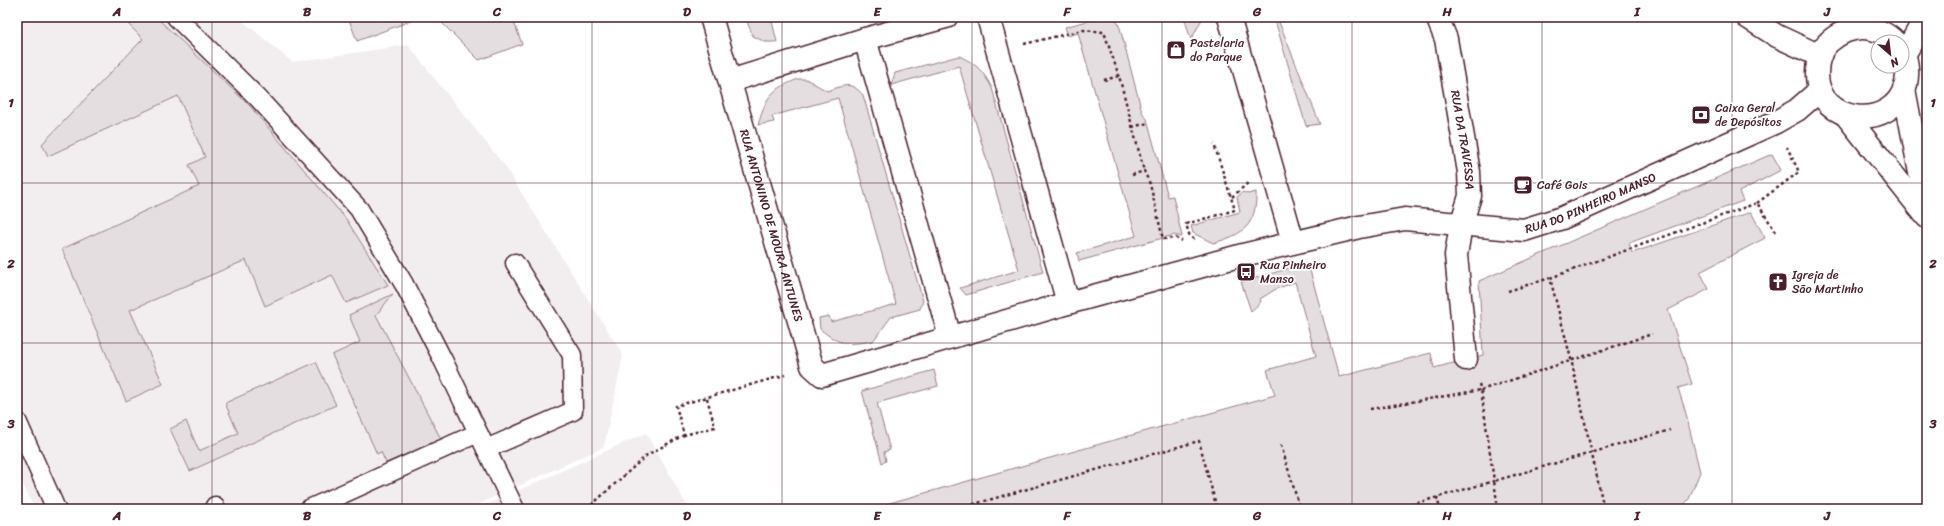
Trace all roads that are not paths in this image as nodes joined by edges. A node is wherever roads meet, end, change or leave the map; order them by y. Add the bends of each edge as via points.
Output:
1 (176, 17) edge
2 (711, 17) edge
3 (946, 17) edge
4 (988, 17) edge
5 (1229, 17) edge
6 (1437, 17) edge
7 (1747, 17) edge
8 (1926, 17) edge
9 (1882, 34) edge
10 (1902, 34) edge
11 (865, 39) junction
12 (1820, 56) junction
13 (1906, 74) edge
14 (730, 81) junction
15 (1820, 90) junction
16 (1904, 90) junction
17 (1845, 114) junction
18 (1927, 210) edge
19 (1927, 217) edge
20 (1461, 225) junction
21 (1293, 242) junction
22 (515, 263) dead end
23 (1068, 303) junction
24 (950, 337) junction
25 (1466, 358) road end
26 (17, 422) edge
27 (478, 433) junction
28 (486, 450) junction
29 (56, 509) edge
30 (309, 509) edge
31 (515, 509) edge

1 - 27 lane via 258,98 359,209 404,284
2 - 14 street, RUA ANTONINO DE MOURA ANTUNES
3 - 11 street
4 - 23 street
5 - 21 street
6 - 20 street, RUA DA TRAVESSA via 1446,39 1469,172 1470,196
7 - 12 street via 1777,36
8 - 10 street
9 - 12 street via 1866,28 1851,28 1838,34 1828,43
11 - 14 street
11 - 24 street
12 - 15 street via 1817,67
13 - 16 street
14 - 24 street, RUA ANTONINO DE MOURA ANTUNES via 812,366 822,375
15 - 17 street via 1835,109
15 - 20 street, RUA DO PINHEIRO MANSO via 1797,110 1776,122 1562,218 1524,230
16 - 17 street via 1897,102 1873,117
16 - 18 street
17 - 19 street
20 - 21 street, RUA DO PINHEIRO MANSO via 1405,219
20 - 25 street, RUA DA TRAVESSA via 1456,255
21 - 23 street
22 - 28 lane via 572,355 573,411
23 - 24 street
26 - 29 lane
27 - 28 lane
27 - 30 lane
28 - 31 lane

